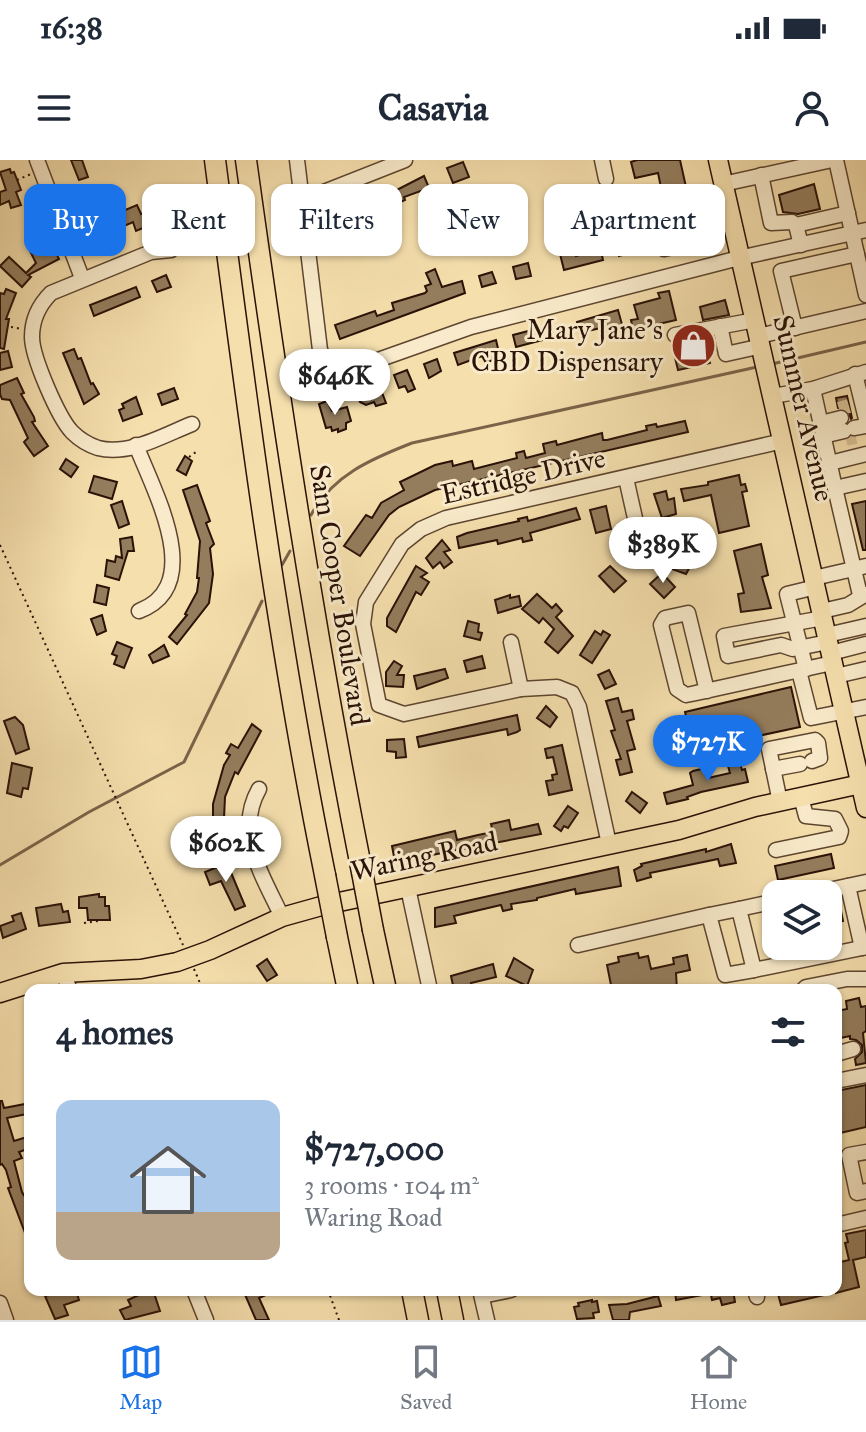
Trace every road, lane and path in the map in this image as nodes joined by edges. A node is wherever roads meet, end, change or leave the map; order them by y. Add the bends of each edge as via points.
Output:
1 (215, 160) edge
2 (246, 160) edge
3 (297, 160) edge
4 (405, 160) edge
5 (602, 160) edge
6 (718, 160) edge
7 (834, 160) edge
8 (34, 167) edge
9 (761, 175) junction
10 (606, 179) dead end
11 (17, 180) dead end
12 (299, 184) edge
13 (344, 184) edge
14 (723, 184) joint
15 (725, 193) edge
16 (848, 213) junction
17 (730, 216) junction
18 (725, 217) edge
19 (796, 225) junction
20 (859, 232) edge
21 (801, 245) junction
22 (857, 254) junction
23 (142, 255) edge
24 (308, 256) edge
25 (666, 256) edge
26 (739, 258) junction
27 (671, 275) junction
28 (82, 278) junction
29 (866, 295) edge
30 (866, 311) edge
31 (720, 326) junction
32 (11, 327) dead end
33 (795, 328) junction
34 (23, 329) dead end
35 (675, 335) dead end
36 (760, 338) junction
37 (861, 373) edge
38 (813, 389) junction
39 (772, 391) junction
40 (855, 418) edge
41 (192, 424) dead end
42 (822, 429) junction
43 (783, 441) junction
44 (136, 445) junction
45 (196, 452) dead end
46 (866, 454) edge
47 (189, 457) dead end
48 (830, 463) junction
49 (626, 478) junction
50 (866, 481) edge
51 (835, 488) junction
52 (0, 545) edge
53 (643, 554) dead end
54 (860, 567) edge
55 (815, 582) junction
56 (858, 598) edge
57 (139, 611) dead end
58 (795, 623) junction
59 (860, 627) edge
60 (511, 642) dead end
61 (829, 642) junction
62 (866, 644) edge
63 (801, 647) junction
64 (728, 656) junction
65 (700, 663) junction
66 (866, 669) edge
67 (803, 670) junction
68 (521, 689) junction
69 (707, 691) junction
70 (866, 707) edge
71 (844, 711) junction
72 (860, 756) edge
73 (773, 769) junction
74 (863, 783) edge
75 (259, 789) dead end
76 (801, 797) junction
77 (780, 802) junction
78 (866, 808) edge
79 (609, 844) junction
80 (776, 850) dead end
81 (866, 882) edge
82 (848, 886) junction
83 (842, 887) edge
84 (408, 888) junction
85 (762, 904) edge
86 (739, 909) junction
87 (709, 915) junction
88 (282, 917) junction
89 (98, 921) dead end
90 (84, 923) dead end
91 (578, 945) dead end
92 (864, 948) edge
93 (189, 958) junction
94 (754, 970) junction
95 (866, 979) edge
96 (66, 982) edge
97 (200, 984) edge
98 (347, 984) edge
99 (385, 984) edge
100 (429, 984) edge
101 (823, 984) edge
102 (24, 989) edge
103 (0, 993) edge
104 (866, 1075) edge
105 (842, 1080) edge
106 (866, 1152) edge
107 (862, 1192) edge
108 (864, 1218) edge
109 (842, 1224) edge
110 (196, 1296) edge
111 (330, 1296) edge
112 (413, 1296) edge
113 (448, 1296) edge
114 (482, 1296) edge
115 (0, 1303) edge
116 (6, 1320) edge
117 (206, 1320) edge
118 (339, 1320) edge
119 (418, 1320) edge
120 (453, 1320) edge
121 (487, 1320) edge

1 - 98 highway, bridge via 283,653
2 - 99 highway, Sam Cooper Boulevard, bridge via 321,660
3 - 12 street
4 - 13 street
5 - 10 street
6 - 14 main road, Summer Avenue
7 - 9 street
7 - 16 street
8 - 11 path
8 - 28 street
9 - 14 street
9 - 19 street via 771,223
15 - 17 main road, Summer Avenue
16 - 19 street
16 - 20 street
17 - 18 street
17 - 26 main road, Summer Avenue
19 - 21 street
20 - 21 street
20 - 22 street
21 - 26 street
22 - 29 street
22 - 33 street via 781,271
23 - 28 street
24 - 27 street via 320,350 329,368 344,372 471,327
25 - 27 street
26 - 27 street
26 - 36 main road, Summer Avenue
28 - 44 street via 51,293 42,304 34,320 34,353 65,422 83,441 110,450
30 - 33 street
31 - 35 street
31 - 36 street
31 - 36 street via 726,354
32 - 34 path
33 - 36 street
36 - 39 main road, Summer Avenue
37 - 38 street
37 - 40 street
38 - 39 street
38 - 42 street
39 - 43 main road, Summer Avenue
40 - 42 street
40 - 42 street
41 - 44 street
42 - 48 street
43 - 49 street, Estridge Drive
43 - 55 main road, Summer Avenue
44 - 57 street via 171,538 173,560 161,596
45 - 47 path
46 - 48 street
48 - 51 street
49 - 53 street
49 - 68 street, Estridge Drive via 446,518 421,529 402,544 366,602 363,624 379,705 404,714
50 - 51 street
51 - 54 street
52 - 93 path
54 - 55 street
54 - 56 street
55 - 58 street via 787,594
55 - 61 main road, Summer Avenue
56 - 59 street
56 - 61 street
58 - 61 street
58 - 63 street
58 - 64 street via 724,636
59 - 61 street
60 - 68 street
61 - 62 street
61 - 63 street
61 - 66 street
61 - 67 street
61 - 71 main road, Summer Avenue
63 - 64 street via 781,645
63 - 67 street
64 - 65 street
65 - 69 street
65 - 69 street via 688,613 662,620 677,689 686,695
67 - 69 street
67 - 71 street via 811,718
68 - 79 street via 557,687 572,693
70 - 71 street
71 - 72 main road, Summer Avenue
72 - 74 main road, Summer Avenue
73 - 73 street via 820,758 815,740 769,749
73 - 77 street
74 - 76 main road, Waring Road
74 - 78 main road, Summer Avenue
75 - 88 street via 248,814 250,838
76 - 77 main road, Waring Road
76 - 80 street via 806,816 835,819 839,837
77 - 79 main road, Waring Road
79 - 84 main road, Waring Road
81 - 82 street
82 - 83 street
82 - 92 street
84 - 88 main road, Waring Road
84 - 100 street
85 - 86 street
86 - 87 street
86 - 94 street
87 - 91 street
87 - 94 street via 725,975
88 - 93 main road, Waring Road
89 - 90 path
92 - 94 street
93 - 96 main road, Waring Road
93 - 97 path
95 - 101 street
102 - 103 main road, Waring Road
104 - 105 street
106 - 107 street via 849,1155
107 - 108 street
108 - 109 street
110 - 117 street
111 - 118 path
112 - 119 highway
113 - 120 highway
114 - 121 street
115 - 116 street

